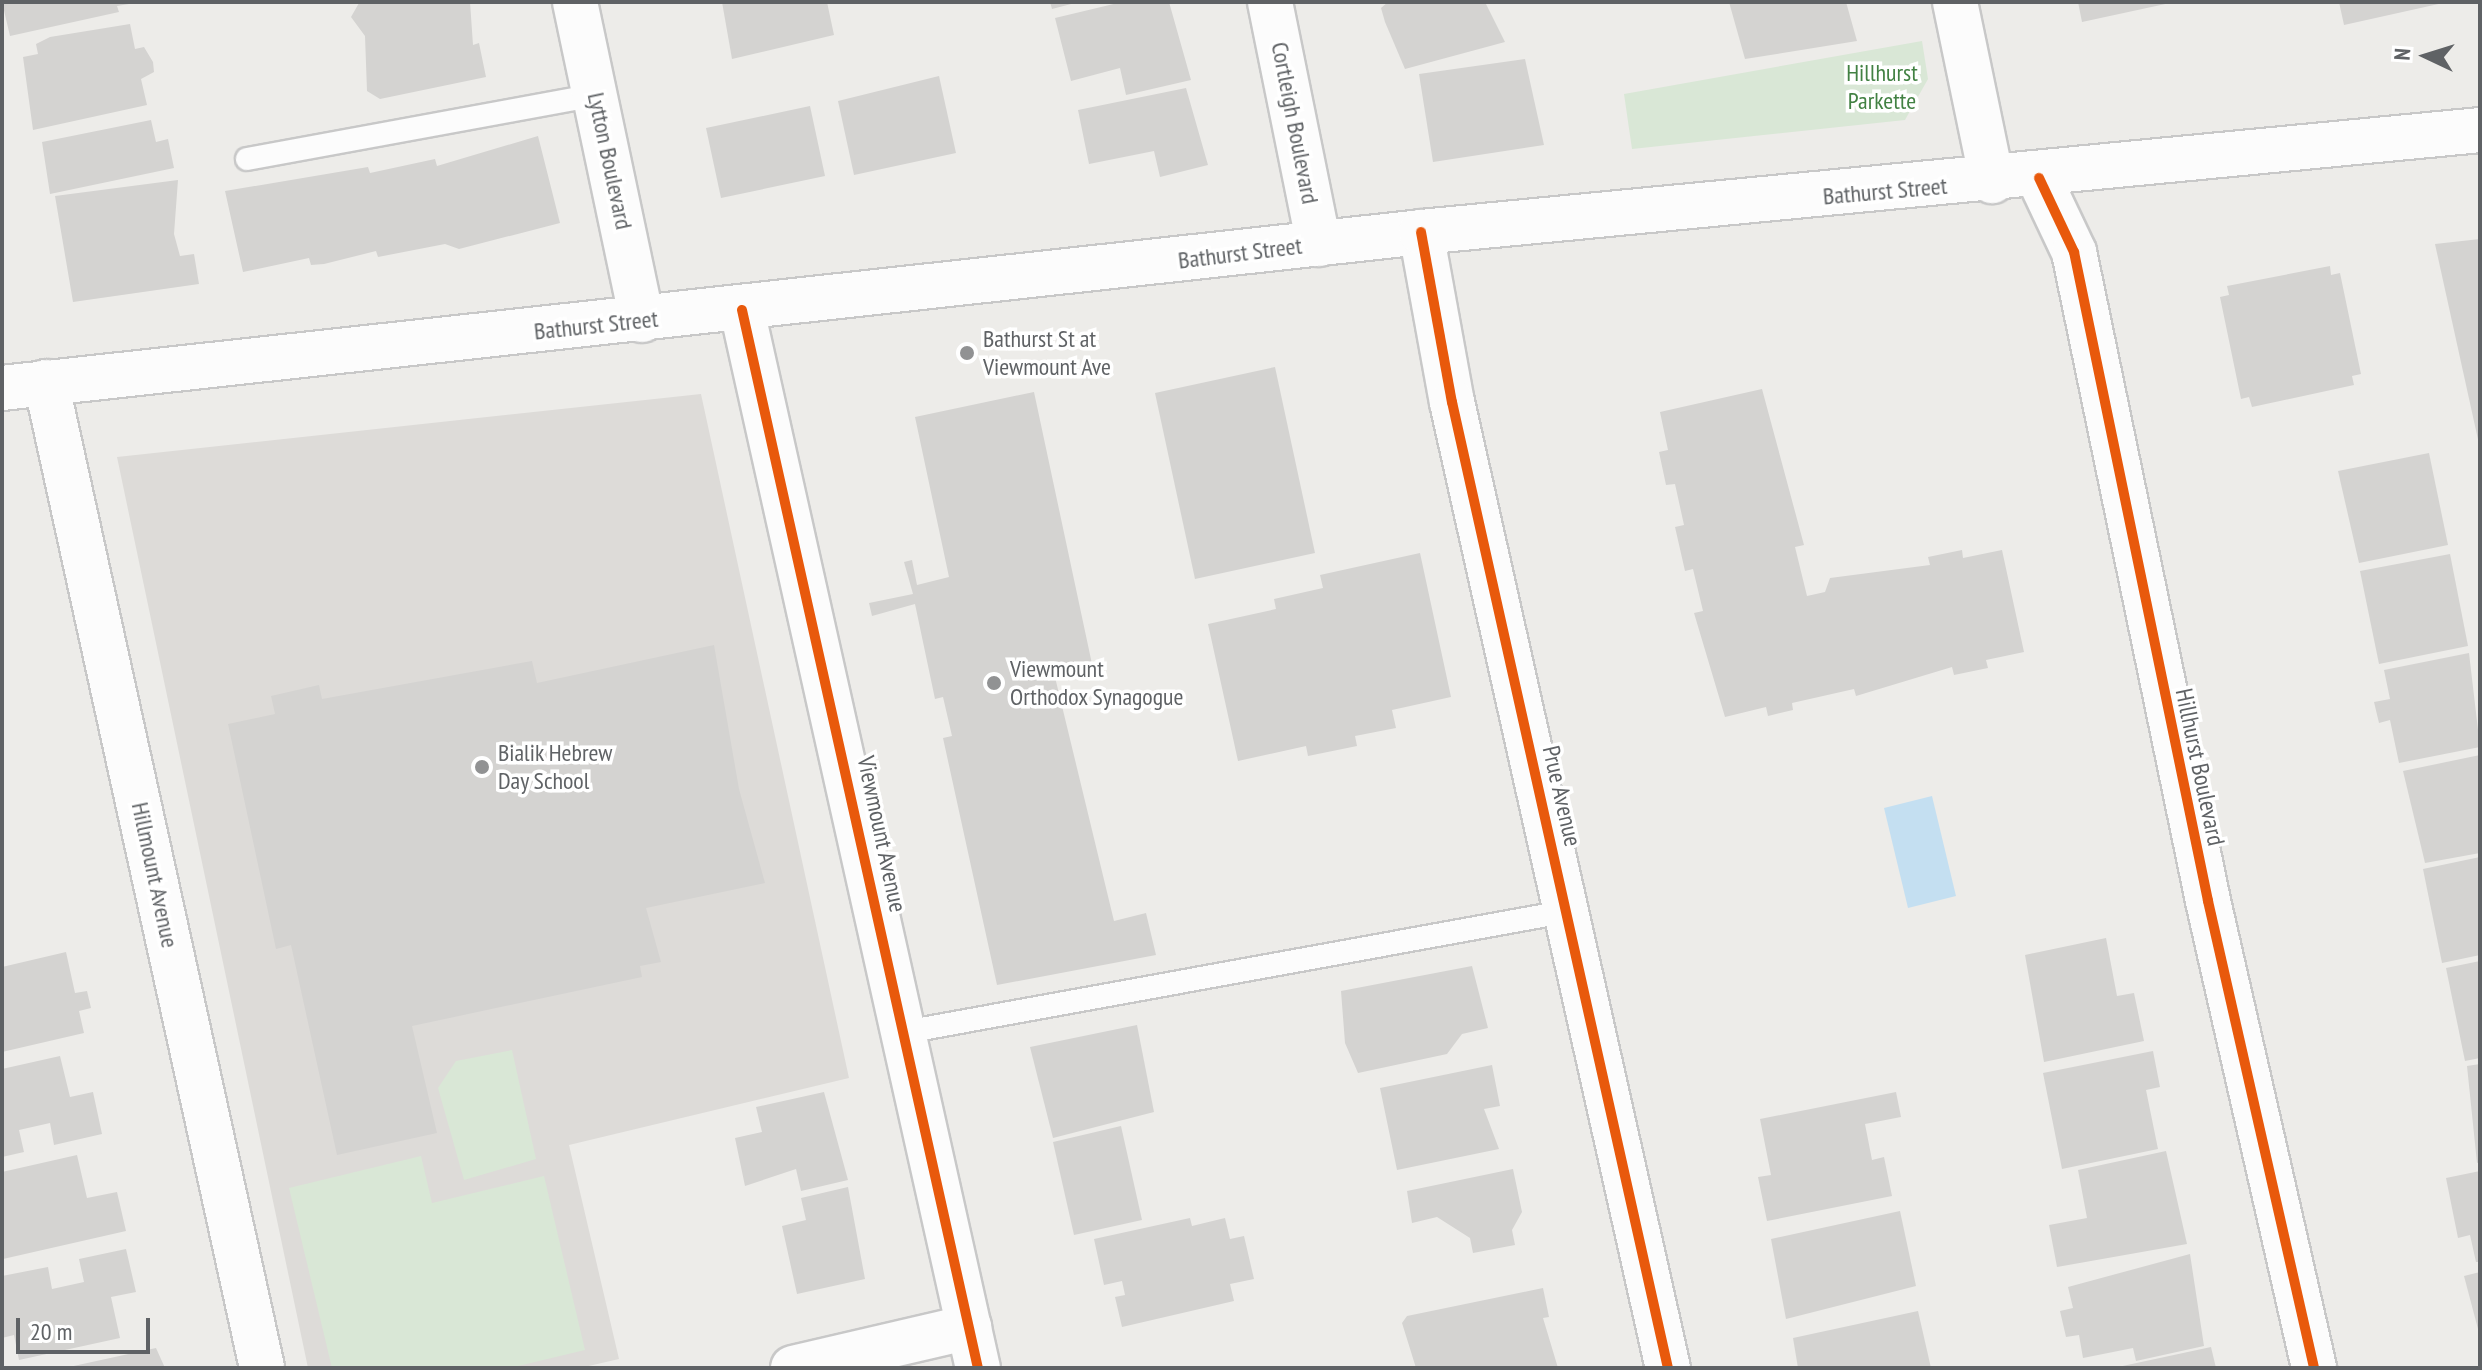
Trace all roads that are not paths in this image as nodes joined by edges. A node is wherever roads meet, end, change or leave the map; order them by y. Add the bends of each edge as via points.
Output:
1 (575, 2) edge
2 (1270, 2) edge
3 (1955, 2) edge
4 (595, 95) junction
5 (2480, 130) edge
6 (247, 159) dead end
7 (2039, 178) junction
8 (1992, 181) junction
9 (1421, 232) junction
10 (1319, 244) junction
11 (742, 310) junction
12 (642, 320) junction
13 (46, 382) junction
14 (2, 388) edge
15 (1569, 911) junction
16 (905, 1032) junction
17 (974, 1348) edge
18 (262, 1368) edge
19 (793, 1368) edge
20 (1668, 1368) edge
21 (2314, 1368) edge

1 - 4 street, Lytton Boulevard
2 - 10 street, Cortleigh Boulevard
3 - 8 street
4 - 6 lane
4 - 12 street, Lytton Boulevard
5 - 7 street, Bathurst Street
7 - 8 street, Bathurst Street
7 - 21 street, Hillhurst Boulevard via 2074,252 2208,901
8 - 9 street, Bathurst Street
9 - 10 street, Bathurst Street
9 - 15 street, Prue Avenue via 1452,402
10 - 11 street, Bathurst Street
11 - 12 street, Bathurst Street
11 - 16 street, Viewmount Avenue
12 - 13 street, Bathurst Street
13 - 14 street, Bathurst Street
13 - 18 street, Hillmount Avenue
15 - 16 lane
15 - 20 street, Prue Avenue
16 - 17 street, Viewmount Avenue
17 - 19 street

